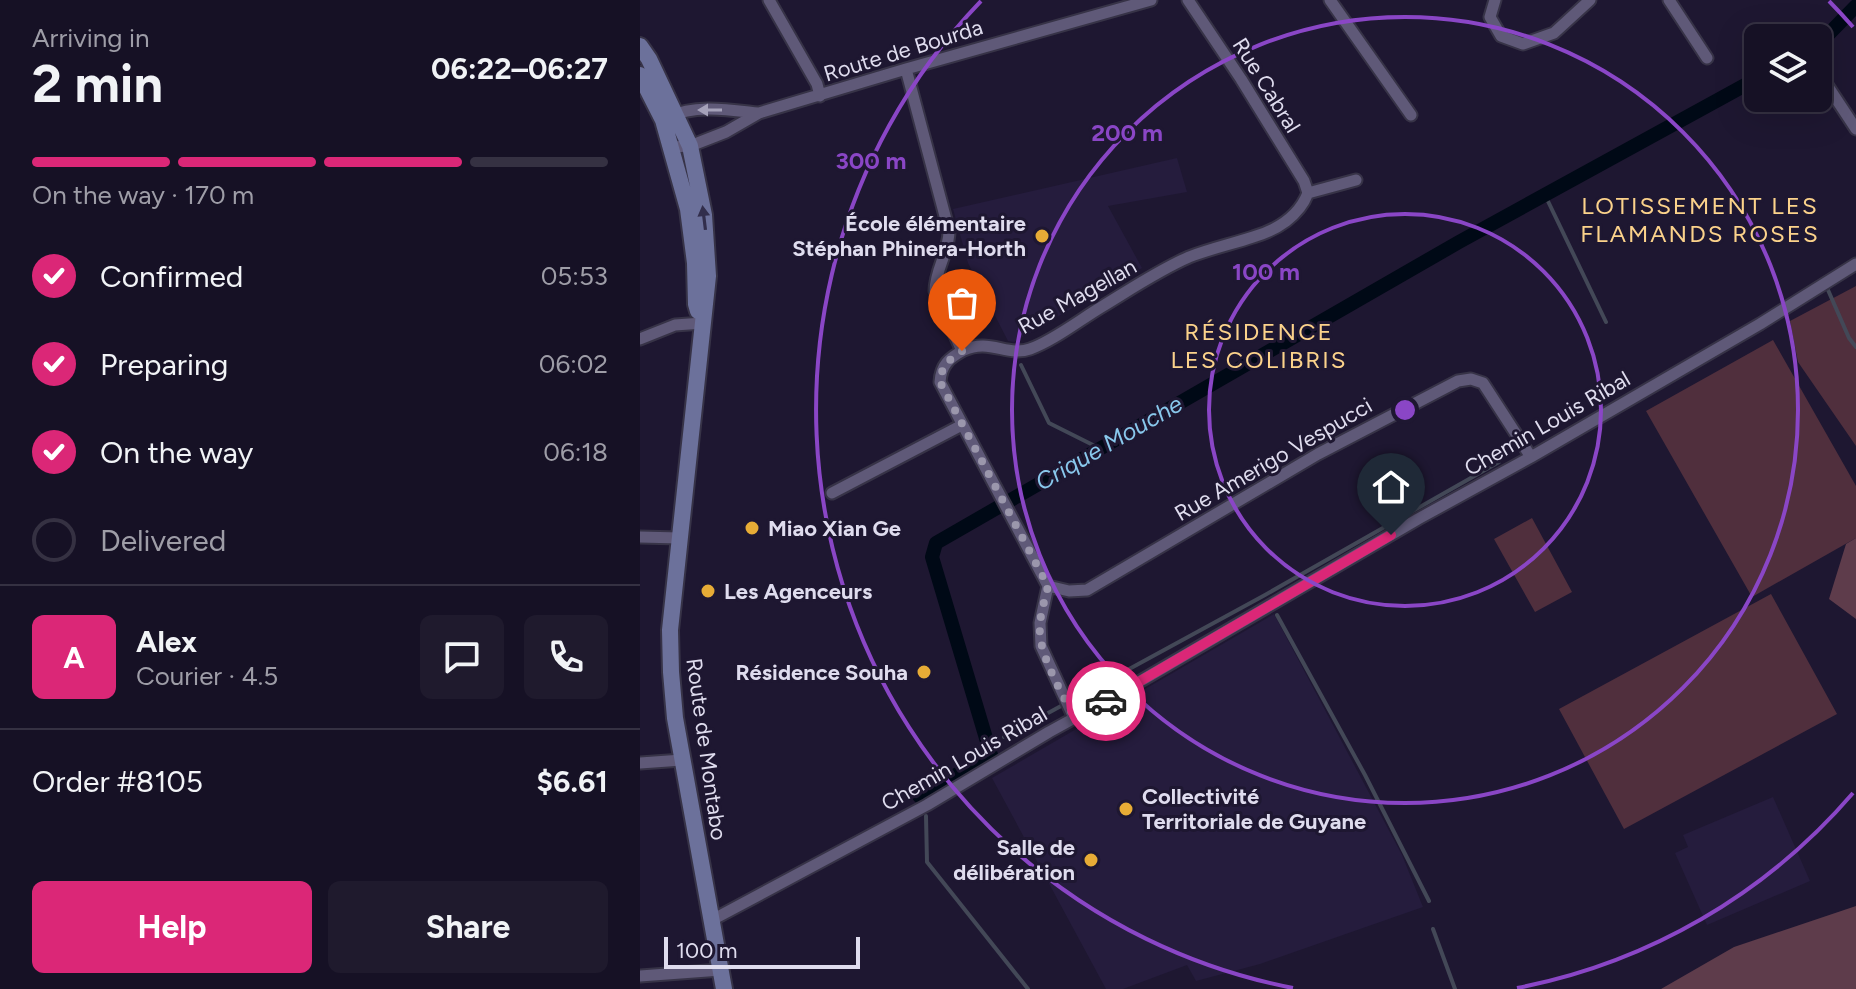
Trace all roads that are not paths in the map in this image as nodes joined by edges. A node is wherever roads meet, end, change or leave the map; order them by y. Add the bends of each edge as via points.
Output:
1 (769, 0) edge
2 (1151, 0) edge
3 (1188, 0) edge
4 (1330, 0) edge
5 (1495, 0) edge
6 (1590, 0) edge
7 (1669, 0) edge
8 (640, 46) edge
9 (1707, 58) dead end
10 (906, 69) junction
11 (640, 75) edge
12 (1832, 93) edge
13 (820, 96) junction
14 (759, 113) junction
15 (1411, 115) dead end
16 (669, 117) junction
17 (1856, 129) edge
18 (690, 146) junction
19 (671, 147) junction
20 (1356, 180) dead end
21 (1308, 193) junction
22 (1856, 264) edge
23 (703, 323) junction
24 (640, 339) edge
25 (962, 351) junction
26 (962, 425) junction
27 (1531, 457) junction
28 (832, 493) dead end
29 (640, 537) edge
30 (679, 538) junction
31 (1048, 586) junction
32 (1074, 718) junction
33 (682, 760) junction
34 (640, 763) edge
35 (712, 920) junction
36 (721, 970) junction
37 (640, 976) edge
38 (724, 989) edge

1 - 13 street
2 - 10 street, Route de Bourda
3 - 21 street, Rue Cabral
4 - 15 street
5 - 6 street via 1490,17 1501,36 1523,44 1554,33
7 - 9 street
8 - 16 main road, Route de Montabo
10 - 13 street, Route de Bourda
10 - 25 street via 949,231 935,291
11 - 16 main road, Route de Montabo
12 - 17 street
13 - 14 street, Route de Bourda
14 -> 16 street, Route de Bourda via 686,110
14 - 18 street, Route de Bourda
16 - 18 main road, Route de Montabo
16 - 19 main road, Route de Montabo
18 - 19 street, Route de Bourda
23 -> 18 main road, Route de Montabo via 708,276 704,215
19 - 23 main road, Route de Montabo via 688,209 696,304
20 - 21 street
21 - 25 street, Rue Magellan via 1288,220 1264,234 1188,258 1038,346 1013,351 983,345
22 - 27 street, Chemin Louis Ribal
23 - 24 street via 675,325
23 - 30 main road, Route de Montabo
25 - 26 street via 941,370 940,382
26 - 28 street
26 - 31 street
27 - 31 street, Rue Amerigo Vespucci via 1483,383 1458,381 1318,454 1087,590
27 - 32 street, Chemin Louis Ribal
29 - 30 street
30 - 33 main road, Route de Montabo via 670,630
31 - 32 street via 1041,646
32 - 35 street, Chemin Louis Ribal via 927,805
33 - 34 street
33 - 35 main road, Route de Montabo
35 - 36 main road, Route de Montabo
36 - 37 street
36 - 38 main road, Route de Montabo

